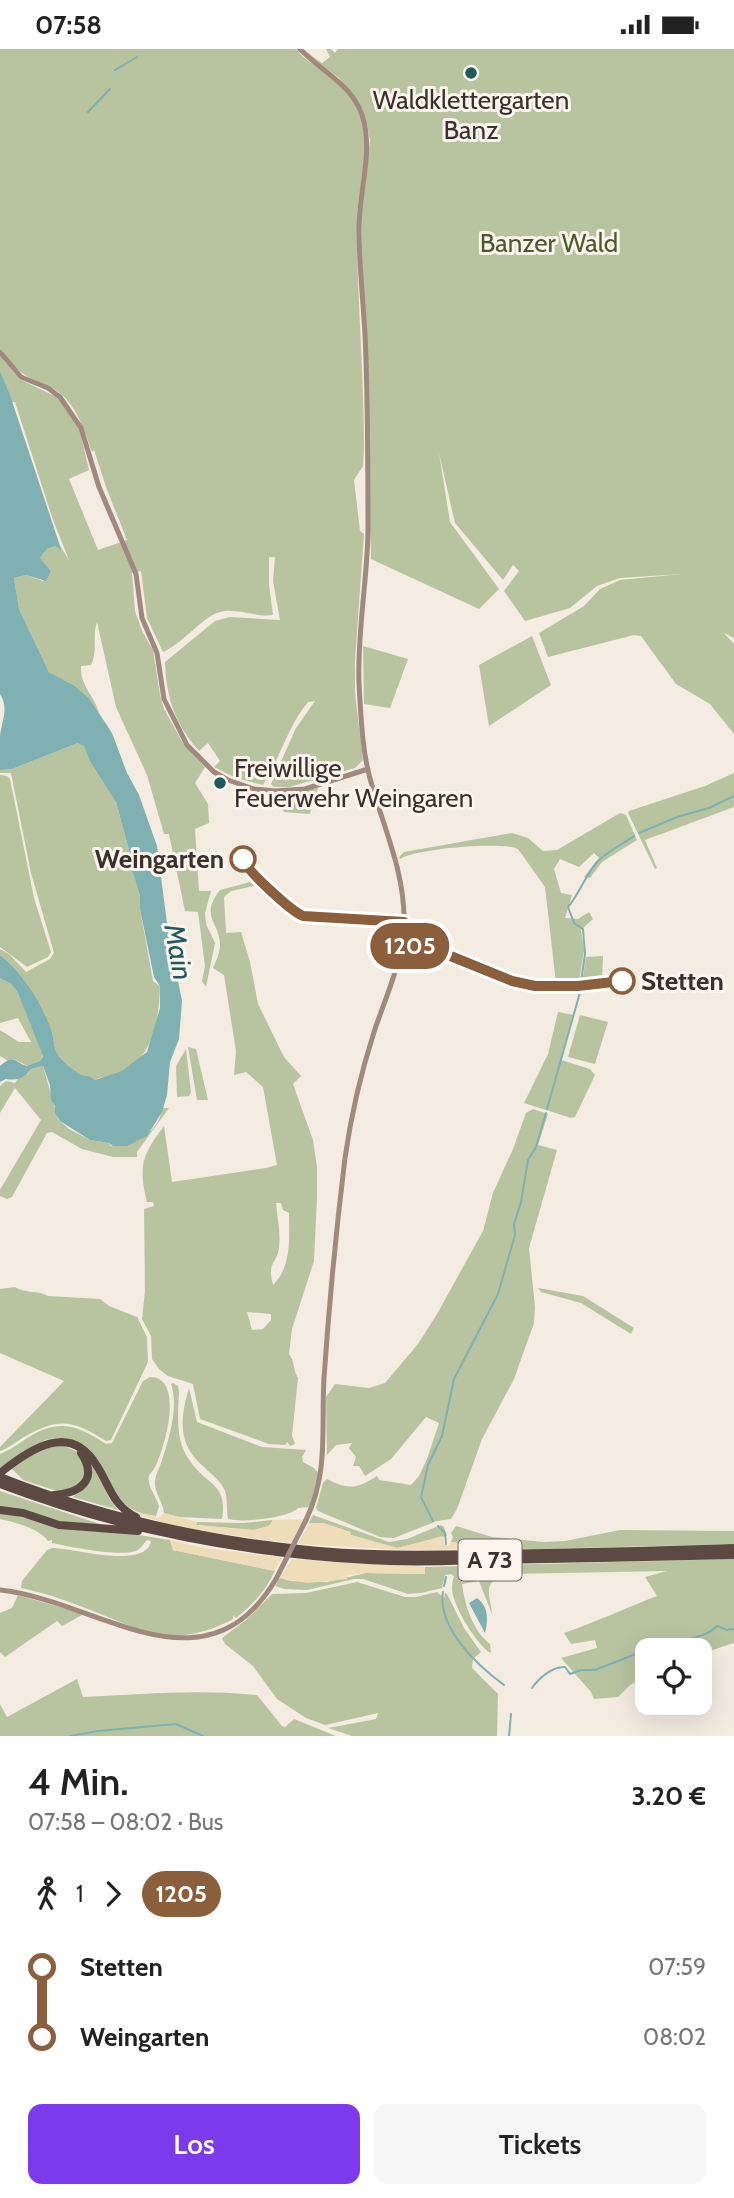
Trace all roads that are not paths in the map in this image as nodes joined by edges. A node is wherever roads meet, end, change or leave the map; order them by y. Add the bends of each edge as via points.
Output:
1 (300, 49) edge
2 (0, 352) edge
3 (368, 769) junction
4 (78, 1447) junction
5 (2, 1480) edge
6 (48, 1495) junction
7 (0, 1510) edge
8 (155, 1529) junction
9 (734, 1548) edge
10 (734, 1555) edge
11 (0, 1590) edge

1 - 3 street via 345,87 358,104 366,130 359,225 368,533 359,674
2 - 3 street via 21,377 60,397 81,428 99,487 136,575 142,618 158,653 164,699 194,752 214,772 241,786 275,791 305,789
3 - 11 street, bridge via 399,871 403,933 394,977 362,1071 347,1146 329,1316 318,1494 261,1600 218,1631 161,1638 76,1608
4 - 5 highway via 62,1441 46,1444 30,1451
4 - 6 highway via 89,1468 85,1482 73,1492
4 - 8 highway via 94,1461 117,1503
5 - 6 highway, A 73
5 - 8 highway, A 73 via 78,1511
6 - 8 highway, A 73
7 - 8 highway via 59,1525
8 - 9 highway, A 73 via 371,1554
8 - 10 highway, A 73 via 260,1551 371,1561

